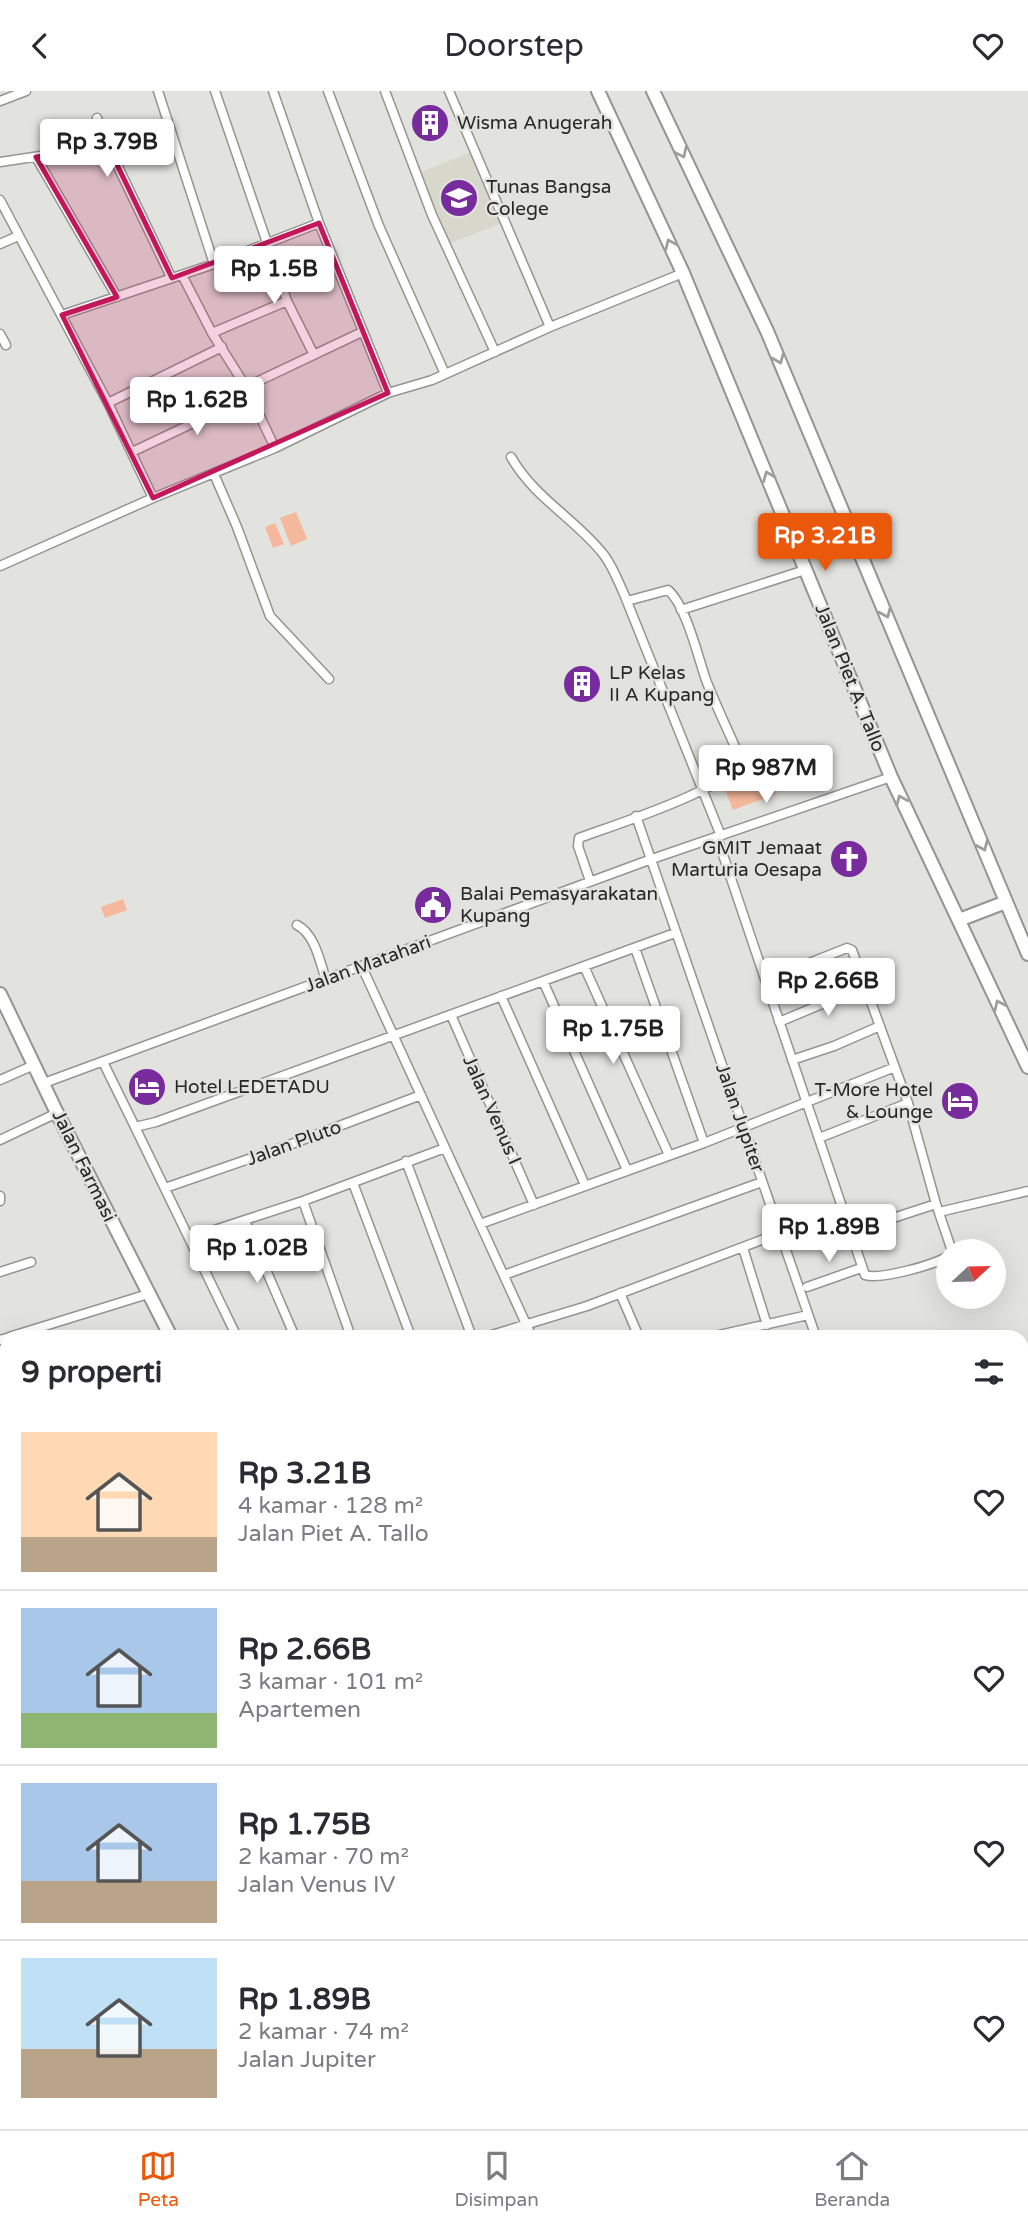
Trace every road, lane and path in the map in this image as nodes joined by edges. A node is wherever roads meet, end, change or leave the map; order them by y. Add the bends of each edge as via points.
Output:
1 (26, 91) edge
2 (158, 91) edge
3 (215, 91) edge
4 (273, 91) edge
5 (328, 91) edge
6 (385, 91) edge
7 (449, 91) edge
8 (598, 91) edge
9 (653, 91) edge
10 (0, 101) edge
11 (97, 118) dead end
12 (109, 148) junction
13 (36, 157) junction
14 (0, 162) edge
15 (0, 200) edge
16 (320, 223) junction
17 (18, 236) junction
18 (0, 244) edge
19 (268, 244) junction
20 (214, 264) junction
21 (683, 273) junction
22 (182, 275) junction
23 (171, 277) junction
24 (117, 297) junction
25 (287, 301) junction
26 (62, 316) junction
27 (551, 327) junction
28 (362, 332) junction
29 (212, 333) junction
30 (0, 334) edge
31 (6, 345) dead end
32 (222, 347) junction
33 (495, 352) junction
34 (314, 355) junction
35 (445, 374) junction
36 (246, 387) junction
37 (388, 393) junction
38 (250, 396) junction
39 (108, 403) junction
40 (275, 448) junction
41 (132, 452) junction
42 (511, 457) dead end
43 (214, 474) junction
44 (153, 498) junction
45 (0, 566) edge
46 (806, 570) junction
47 (627, 601) junction
48 (681, 610) junction
49 (329, 679) dead end
50 (891, 777) junction
51 (704, 790) junction
52 (636, 816) junction
53 (719, 836) junction
54 (649, 860) junction
55 (590, 881) junction
56 (1006, 902) junction
57 (959, 920) junction
58 (297, 925) dead end
59 (675, 933) junction
60 (635, 948) junction
61 (1028, 954) edge
62 (584, 966) junction
63 (362, 967) junction
64 (766, 979) junction
65 (326, 980) junction
66 (543, 981) junction
67 (865, 986) junction
68 (0, 994) edge
69 (501, 996) junction
70 (4, 1015) edge
71 (451, 1015) junction
72 (779, 1022) junction
73 (880, 1026) junction
74 (392, 1035) junction
75 (792, 1060) junction
76 (103, 1062) junction
77 (34, 1065) junction
78 (895, 1067) junction
79 (1028, 1067) edge
80 (0, 1080) edge
81 (44, 1083) junction
82 (421, 1095) junction
83 (807, 1102) junction
84 (908, 1103) junction
85 (57, 1113) junction
86 (135, 1127) junction
87 (743, 1127) junction
88 (819, 1137) junction
89 (0, 1140) edge
90 (704, 1143) junction
91 (445, 1148) junction
92 (669, 1154) junction
93 (406, 1161) junction
94 (627, 1170) junction
95 (762, 1182) junction
96 (353, 1183) junction
97 (586, 1185) junction
98 (165, 1188) junction
99 (1028, 1191) edge
100 (303, 1202) junction
101 (534, 1205) junction
102 (937, 1208) junction
103 (245, 1221) junction
104 (480, 1224) junction
105 (850, 1232) junction
106 (780, 1233) junction
107 (190, 1238) junction
108 (948, 1239) edge
109 (743, 1248) junction
110 (936, 1260) edge
111 (31, 1262) dead end
112 (861, 1268) junction
113 (0, 1272) edge
114 (504, 1275) junction
115 (807, 1287) dead end
116 (620, 1293) junction
117 (148, 1294) junction
118 (808, 1315) junction
119 (767, 1325) junction
120 (527, 1326) junction
121 (31, 1330) edge
122 (167, 1330) edge
123 (234, 1330) edge
124 (292, 1330) edge
125 (349, 1330) edge
126 (408, 1330) edge
127 (469, 1330) edge
128 (512, 1330) edge
129 (529, 1330) edge
130 (636, 1330) edge
131 (743, 1330) edge
132 (813, 1330) edge

1 - 10 street
2 - 20 street
3 - 19 street
4 - 16 street
5 - 35 street via 379,226
6 - 33 street via 432,215
7 - 27 street
21 -> 8 main road, Jalan Piet A. Tallo
9 -> 56 main road via 767,331
11 - 12 street
12 - 13 street
12 - 23 street
13 - 14 street
13 - 24 street
15 - 17 street
16 - 19 street
16 - 28 street
17 - 18 street
17 - 26 street
19 - 20 street
19 - 25 street
20 - 22 street
21 - 27 street
46 -> 21 main road, Jalan Piet A. Tallo
22 - 23 street
22 - 29 street
23 - 24 street
24 - 26 street
25 - 29 street
25 - 34 street
26 - 39 street
27 - 33 street
28 - 34 street
28 - 37 street
29 - 32 street
30 - 31 street
32 - 36 street
32 - 39 street
33 - 35 street
34 - 36 street
35 - 37 street
36 - 38 street
37 - 40 street
38 - 40 street
38 - 41 street
39 - 41 street
40 - 43 street
41 - 44 street
42 - 47 street via 530,485 604,556
43 - 44 street
43 - 49 street via 270,616
44 - 45 street
46 - 48 street
46 - 50 main road, Jalan Piet A. Tallo
47 - 48 street via 668,590
47 - 51 street
48 - 51 street via 738,756 736,769
50 - 53 street, Jalan Matahari
57 -> 50 main road, Jalan Piet A. Tallo
51 - 52 street
51 - 53 street
52 - 54 street, Jalan Jupiter
52 - 55 street via 577,840
53 - 54 street, Jalan Matahari
53 - 64 street
54 - 55 street, Jalan Matahari
54 - 59 street, Jalan Jupiter
55 - 63 street, Jalan Matahari
56 - 57 main road
56 - 61 main road
79 -> 57 main road, Jalan Piet A. Tallo
58 - 65 street via 312,941
59 - 60 street
59 - 87 street, Jalan Jupiter
60 - 62 street
60 - 90 street
62 - 66 street
62 - 92 street
63 - 65 street, Jalan Matahari
63 - 74 street
64 - 67 street via 847,947
64 - 72 street
65 - 76 street, Jalan Matahari
66 - 69 street
66 - 94 street
67 - 72 street
67 - 73 street
68 - 70 main road, Jalan Farmasi
69 - 71 street
69 - 97 street
70 - 77 main road, Jalan Farmasi
71 - 74 street
71 - 101 street, Jalan Venus I
72 - 75 street
73 - 75 street
73 - 78 street
74 - 82 street
74 - 86 street
75 - 83 street
76 - 81 street, Jalan Matahari
76 - 86 street
77 - 80 street
77 - 81 main road, Jalan Farmasi
78 - 83 street
78 - 84 street
81 - 85 main road, Jalan Farmasi
82 - 91 street
82 - 98 street, Jalan Pluto
83 - 87 street
83 - 88 street
84 - 88 street
84 - 102 street
85 - 89 street
85 - 117 main road, Jalan Farmasi
86 - 98 street
87 - 90 street
87 - 95 street, Jalan Jupiter
88 - 105 street
90 - 92 street
91 - 93 street
91 - 104 street
92 - 94 street
93 - 96 street
93 - 127 street
94 - 97 street
95 - 106 street, Jalan Jupiter
95 - 114 street
96 - 100 street
96 - 126 street
97 - 101 street
98 - 107 street
99 - 102 street
100 - 103 street
100 - 125 street
101 - 104 street
102 - 105 street
102 - 108 street
103 - 107 street
103 - 124 street
104 - 114 street
105 - 112 street
106 - 109 street
106 - 118 street, Jalan Jupiter
107 - 123 street
109 - 116 street
109 - 119 street
110 - 112 street via 874,1277 864,1275
111 - 113 street
112 - 115 street
114 - 120 street
116 - 120 street
116 - 130 street
117 - 121 street
117 - 122 main road, Jalan Farmasi
118 - 119 street
118 - 132 street, Jalan Jupiter
119 - 131 street
120 - 128 street
120 - 129 street

